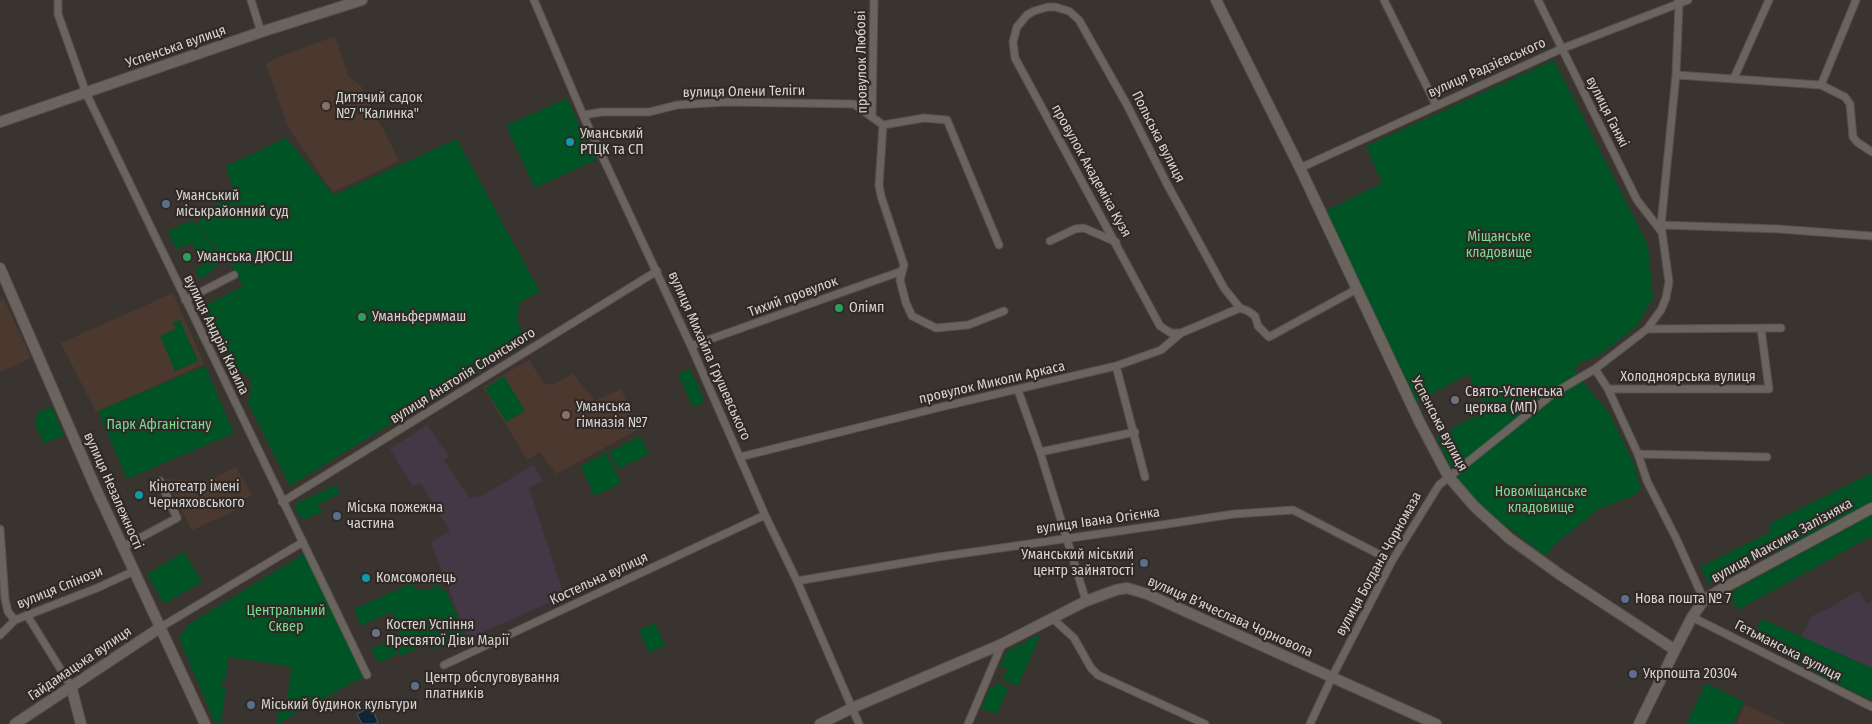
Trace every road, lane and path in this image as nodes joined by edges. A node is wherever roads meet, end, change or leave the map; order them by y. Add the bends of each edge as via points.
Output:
1 (58, 0) edge
2 (251, 0) edge
3 (362, 0) edge
4 (534, 0) edge
5 (874, 0) edge
6 (1216, 0) edge
7 (1384, 0) edge
8 (1538, 0) edge
9 (1688, 0) edge
10 (1769, 0) edge
11 (1856, 0) edge
12 (1679, 2) edge
13 (1034, 11) joint
14 (261, 32) junction
15 (1561, 49) junction
16 (1676, 75) junction
17 (1734, 78) junction
18 (1820, 85) junction
19 (86, 93) junction
20 (1436, 105) junction
21 (583, 115) junction
22 (872, 117) junction
23 (0, 122) edge
24 (883, 125) junction
25 (1872, 152) edge
26 (1300, 168) junction
27 (1661, 228) junction
28 (1872, 236) edge
29 (1050, 241) dead end
30 (1116, 242) junction
31 (999, 245) dead end
32 (0, 268) edge
33 (657, 271) junction
34 (902, 271) junction
35 (234, 276) dead end
36 (1357, 289) junction
37 (185, 300) junction
38 (1240, 308) junction
39 (1004, 311) dead end
40 (1647, 328) junction
41 (1781, 328) dead end
42 (1761, 329) junction
43 (1181, 333) junction
44 (691, 346) junction
45 (1116, 366) junction
46 (1595, 369) junction
47 (1608, 389) junction
48 (1018, 390) junction
49 (1135, 432) junction
50 (1040, 452) junction
51 (1638, 454) junction
52 (740, 457) junction
53 (1767, 457) dead end
54 (1448, 476) junction
55 (1145, 477) dead end
56 (160, 481) dead end
57 (282, 502) junction
58 (1872, 508) edge
59 (765, 515) junction
60 (0, 529) edge
61 (1068, 538) junction
62 (303, 542) junction
63 (123, 548) junction
64 (1392, 561) junction
65 (134, 571) junction
66 (797, 581) junction
67 (3, 599) edge
68 (1704, 600) junction
69 (1086, 601) junction
70 (27, 615) junction
71 (1052, 618) junction
72 (1692, 618) junction
73 (14, 620) junction
74 (161, 626) junction
75 (0, 635) edge
76 (1002, 644) junction
77 (1675, 650) junction
78 (444, 665) dead end
79 (367, 675) dead end
80 (1332, 677) junction
81 (71, 686) junction
82 (1872, 707) edge
83 (852, 708) junction
84 (15, 724) edge
85 (81, 724) edge
86 (205, 724) edge
87 (820, 724) edge
88 (859, 724) edge
89 (968, 724) edge
90 (1205, 724) edge
91 (1310, 724) edge
92 (1436, 724) edge
93 (1639, 724) edge

1 - 19 street, вулиця Андрія Кизила via 58,14
2 - 14 street
3 - 14 street, Успенська вулиця
4 - 21 street, вулиця Михайла Грушевського
5 - 22 street, провулок Любові
6 - 26 street, Успенська вулиця
7 - 20 street
8 - 15 street, вулиця Ганжі
9 - 12 street, вулиця Радзієвського
10 - 17 street
11 - 18 street
12 - 15 street, вулиця Радзієвського
12 - 16 street
13 - 30 street, провулок Академіка Кузя via 1017,27 1013,42 1015,58
13 - 38 street, Польська вулиця via 1056,7 1069,11 1079,20 1224,288
14 - 19 street, Успенська вулиця
15 - 20 street, вулиця Радзієвського
15 - 27 street, вулиця Ганжі via 1637,200
16 - 17 street
16 - 27 street
17 - 18 street
18 - 25 street via 1846,97 1850,104 1853,137
19 - 23 street, Успенська вулиця
19 - 37 street, вулиця Андрія Кизила
20 - 26 street, вулиця Радзієвського
21 - 22 street, вулиця Олени Теліги via 649,112 677,105 756,103 854,104
21 - 33 street, вулиця Михайла Грушевського
22 - 24 street, провулок Любові
24 - 31 street via 924,118 947,120
24 - 34 street, провулок Любові via 879,185 904,265
26 - 36 street, Успенська вулиця
27 - 28 street via 1779,229
27 - 40 street, вулиця Богдана Чорномаза via 1669,282 1661,310
29 - 30 street via 1084,228
30 - 43 street, провулок Академіка Кузя via 1160,326
32 - 63 street, вулиця Незалежності
33 - 44 street, вулиця Михайла Грушевського
33 - 57 street, вулиця Анатолія Слонського
34 - 39 street, провулок Любові via 900,280 912,316 936,328 968,325
34 - 44 street, Тихий провулок
35 - 37 street
36 - 38 street via 1269,337 1258,326 1254,316
36 - 54 street, Успенська вулиця
37 - 57 street, вулиця Андрія Кизила
38 - 43 street, провулок Миколи Аркаса
40 - 42 street
40 - 46 street, вулиця Богдана Чорномаза
41 - 42 street
42 - 47 street, Холодноярська вулиця via 1769,389
43 - 45 street, провулок Миколи Аркаса via 1161,350
44 - 52 street, вулиця Михайла Грушевського
45 - 48 street, провулок Миколи Аркаса
45 - 49 street
46 - 47 street
46 - 54 street, вулиця Богдана Чорномаза via 1554,393
47 - 51 street
48 - 50 street
48 - 52 street, провулок Миколи Аркаса
49 - 50 street
49 - 55 street
50 - 61 street
51 - 53 street
51 - 68 street via 1647,480
52 - 59 street, вулиця Михайла Грушевського
54 - 64 street, вулиця Богдана Чорномаза via 1430,497
54 - 77 street, Успенська вулиця via 1474,506 1509,538
56 - 63 street via 177,518
57 - 62 street, вулиця Андрія Кизила
58 - 68 street, вулиця Максима Залізняка
59 - 66 street, вулиця Михайла Грушевського
59 - 78 street, Костельна вулиця
60 - 67 street
61 - 64 street, вулиця Івана Огієнка via 1234,514 1293,510
61 - 66 street, вулиця Івана Огієнка
61 - 69 street
62 - 74 street
62 - 79 street, вулиця Андрія Кизила
63 - 65 street, вулиця Незалежності
64 - 80 street, вулиця Богдана Чорномаза
65 - 70 street, вулиця Спінози
65 - 74 street, вулиця Незалежності
66 - 83 street, вулиця Михайла Грушевського
67 - 73 street
68 - 72 street, вулиця Максима Залізняка
69 - 71 street, вулиця В’ячеслава Чорновола
69 - 80 street, вулиця В’ячеслава Чорновола via 1116,590 1136,590
70 - 73 street, вулиця Спінози
70 - 81 street
71 - 76 street, вулиця В’ячеслава Чорновола
71 - 90 street via 1074,638 1098,675
72 - 77 street, вулиця Максима Залізняка
72 - 82 street, Гетьманська вулиця
73 - 75 street, вулиця Спінози
74 - 81 street, Гайдамацька вулиця
74 - 86 street, вулиця Незалежності
76 - 83 street, вулиця В’ячеслава Чорновола
76 - 89 street
77 - 93 street, вулиця Максима Залізняка
80 - 91 street, вулиця Богдана Чорномаза
80 - 92 street, вулиця В’ячеслава Чорновола
81 - 84 street, Гайдамацька вулиця
81 - 85 street
83 - 87 street, вулиця В’ячеслава Чорновола
83 - 88 street, вулиця Михайла Грушевського

